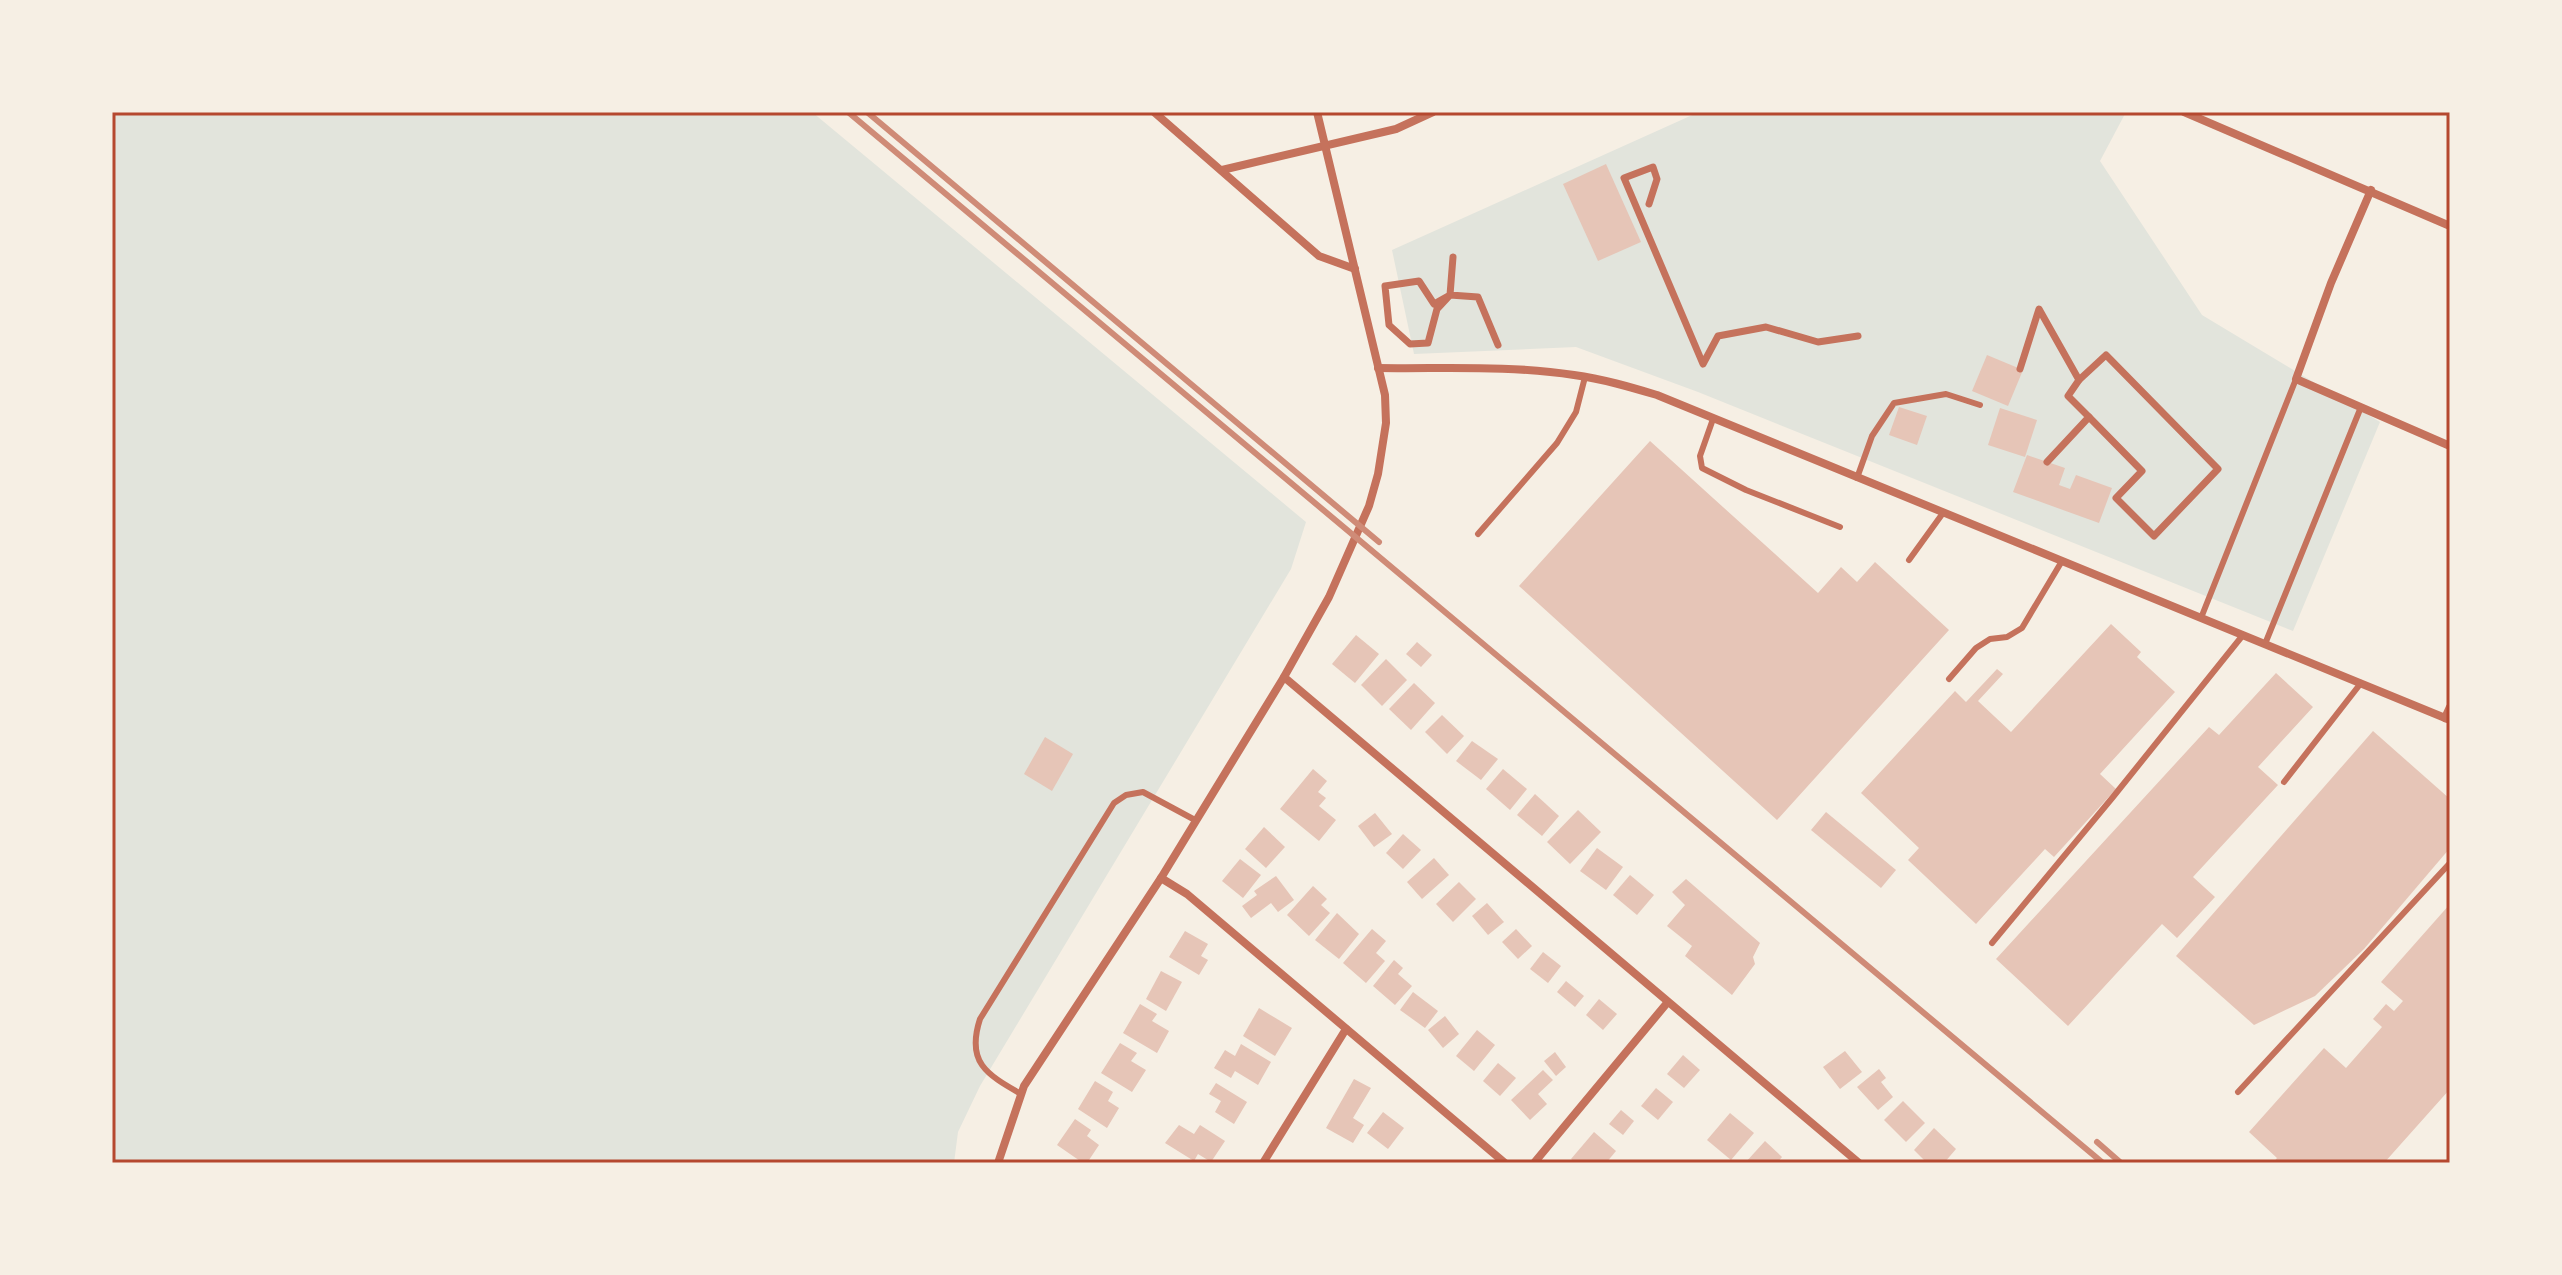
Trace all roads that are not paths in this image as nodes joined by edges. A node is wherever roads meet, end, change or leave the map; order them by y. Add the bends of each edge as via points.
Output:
1 (1154, 112) edge
2 (1317, 112) edge
3 (1433, 112) edge
4 (2184, 112) edge
5 (1325, 146) junction
6 (1222, 170) junction
7 (2371, 190) junction
8 (1649, 204) dead end
9 (2450, 226) edge
10 (1453, 257) dead end
11 (1355, 269) junction
12 (1450, 295) junction
13 (1858, 336) dead end
14 (1498, 345) dead end
15 (1378, 368) junction
16 (2020, 369) dead end
17 (1585, 377) junction
18 (2296, 379) junction
19 (2079, 380) junction
20 (1980, 405) dead end
21 (2361, 407) junction
22 (2089, 417) junction
23 (1713, 419) junction
24 (2450, 446) edge
25 (2047, 462) dead end
26 (1857, 478) junction
27 (1943, 513) junction
28 (1840, 527) dead end
29 (1478, 534) dead end
30 (1909, 560) dead end
31 (2062, 561) junction
32 (2201, 618) junction
33 (2243, 635) junction
34 (2265, 644) junction
35 (1284, 677) junction
36 (1949, 679) dead end
37 (2361, 683) junction
38 (2450, 707) edge
39 (2448, 719) edge
40 (2284, 782) dead end
41 (1195, 820) junction
42 (2450, 863) edge
43 (1161, 878) junction
44 (1992, 943) dead end
45 (1667, 1003) junction
46 (1346, 1029) junction
47 (2238, 1092) dead end
48 (1021, 1094) junction
49 (998, 1163) edge
50 (1263, 1163) edge
51 (1505, 1163) edge
52 (1534, 1163) edge
53 (1859, 1163) edge

1 - 6 street
2 - 5 street
3 - 5 street via 1396,129
4 - 7 street
5 - 6 street
5 - 11 street
6 - 11 street via 1319,256
7 - 9 street
7 - 18 street
8 - 13 street via 1657,179 1653,167 1624,178 1703,364 1718,336 1766,327 1818,342
10 - 12 street
11 - 15 street
12 - 12 street via 1437,309 1428,343 1410,344 1389,325 1385,286 1419,281 1434,304
12 - 14 street via 1478,297
15 - 17 street via 1521,370
15 - 35 street via 1386,423 1369,506 1329,597
16 - 19 street via 2039,309
17 - 23 street via 1657,395
17 - 29 lane via 1576,412 1557,443
18 - 21 street
18 - 32 lane
19 - 22 street via 2068,396
19 - 22 street via 2106,355 2218,469 2154,536 2116,498 2142,471
20 - 26 lane via 1946,394 1894,403 1872,436
21 - 24 street
21 - 34 lane
22 - 25 street
23 - 26 street
23 - 28 lane via 1700,456 1702,468
26 - 27 street
27 - 30 lane
27 - 31 street
31 - 32 street
31 - 36 lane via 2022,628 1976,648
32 - 33 street
33 - 34 street
33 - 44 lane
34 - 37 street
35 - 41 street
35 - 45 street
37 - 39 street
37 - 40 lane
38 - 39 street
41 - 43 street
41 - 48 lane via 1143,792 1114,803 980,1019 975,1054 994,1079
42 - 47 lane
43 - 46 street via 1187,894
43 - 48 street
45 - 52 street
45 - 53 street
46 - 50 street
46 - 51 street
48 - 49 street

